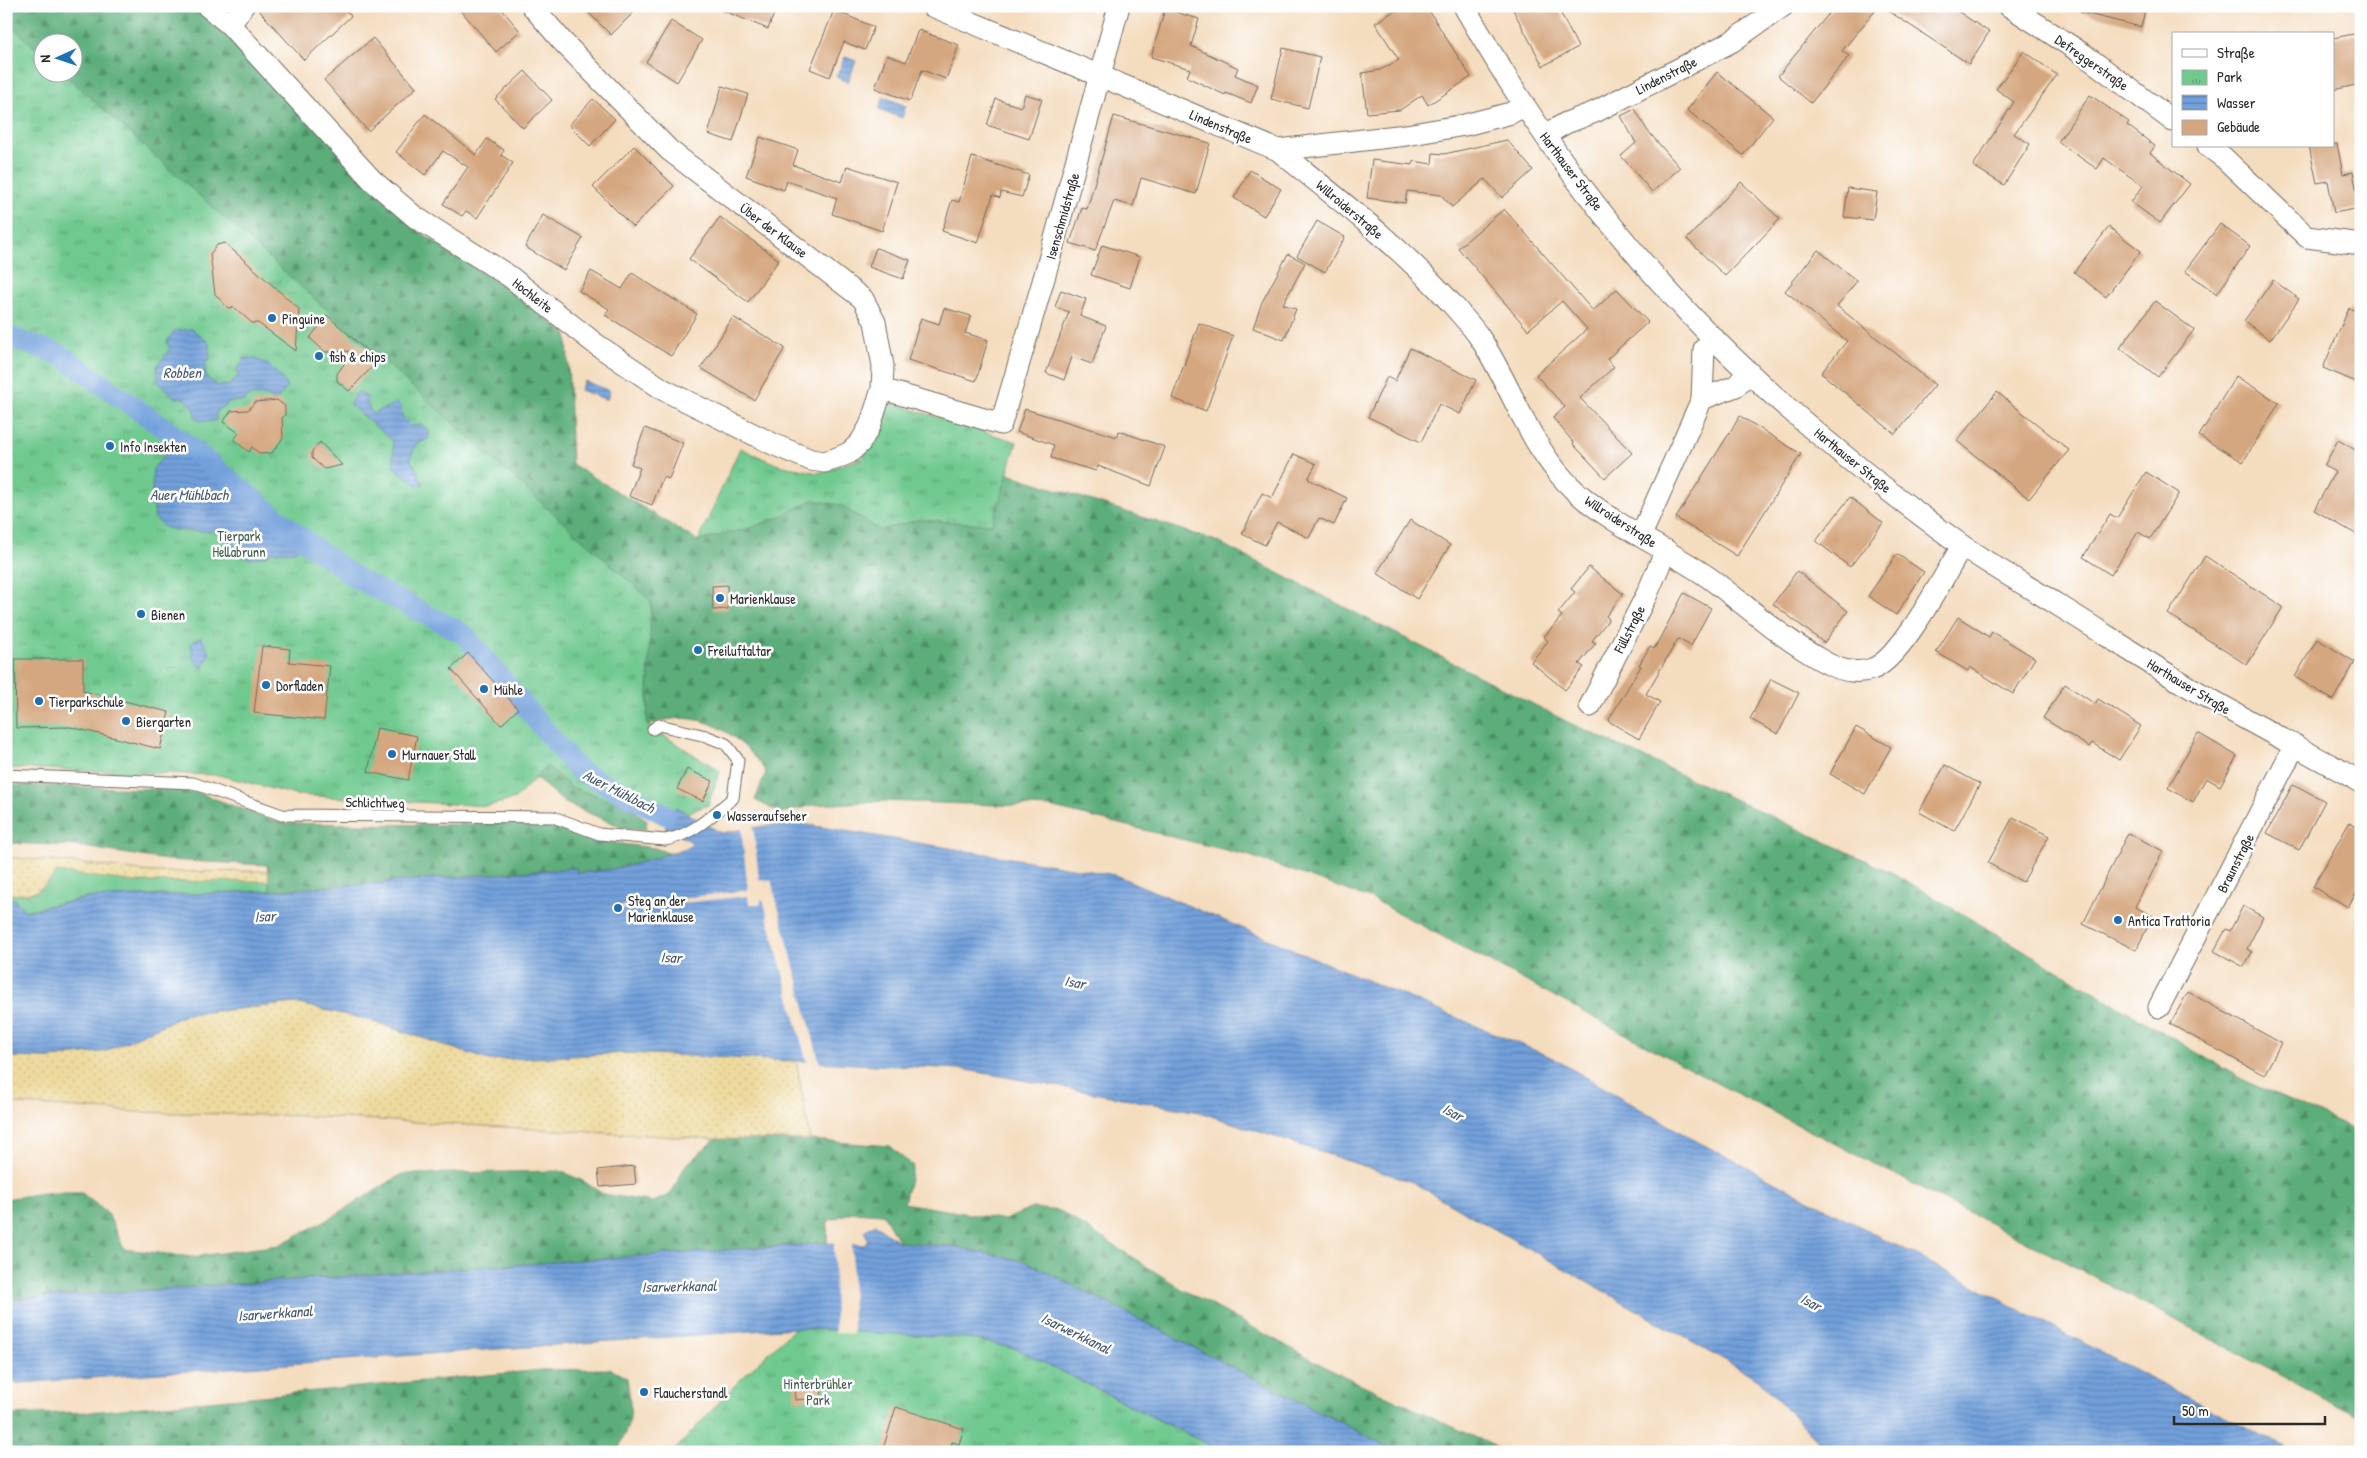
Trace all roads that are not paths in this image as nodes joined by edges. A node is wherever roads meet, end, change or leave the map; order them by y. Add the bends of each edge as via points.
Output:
1 (207, 6) edge
2 (243, 6) edge
3 (532, 6) edge
4 (932, 6) edge
5 (1119, 6) edge
6 (1464, 6) edge
7 (1783, 6) edge
8 (2009, 6) edge
9 (230, 24) junction
10 (1101, 75) junction
11 (1524, 105) junction
12 (2172, 119) edge
13 (1545, 136) junction
14 (2211, 148) edge
15 (1278, 150) junction
16 (2361, 244) edge
17 (1714, 338) junction
18 (1749, 372) junction
19 (882, 389) junction
20 (1702, 399) junction
21 (1640, 535) junction
22 (1962, 546) junction
23 (1666, 550) junction
24 (1590, 706) dead end
25 (653, 729) dead end
26 (2295, 744) junction
27 (6, 775) edge
28 (2361, 782) edge
29 (2159, 1007) dead end

1 - 9 street, Hochleite
2 - 9 street
3 - 19 street, Über der Klause via 669,150 863,299 875,322 883,366
4 - 10 street, Lindenstraße
5 - 10 street, Isenschmidstraße
6 - 11 street, Harthauser Straße
7 - 13 street, Lindenstraße via 1731,42
8 - 12 street, Defreggerstraße via 2083,54
9 - 19 street, Hochleite via 373,181 415,217 509,276 597,345 664,390 775,445 824,462 842,456 860,443 870,426
10 - 15 street, Lindenstraße
10 - 19 street, Isenschmidstraße via 1001,424
11 - 13 street, Harthauser Straße
11 - 15 street, Lindenstraße via 1511,113 1465,125
13 - 17 street, Harthauser Straße via 1659,279
14 - 16 street via 2307,237
15 - 21 street, Willroiderstraße via 1421,270 1479,336 1538,447 1573,489 1596,508
17 - 18 street, Harthauser Straße
17 - 20 street via 1704,349
18 - 20 street via 1736,386
18 - 22 street, Harthauser Straße via 1832,444
20 - 21 street
21 - 23 street, Willroiderstraße
22 - 23 street, Willroiderstraße via 1897,651 1881,666 1863,672 1845,670 1822,661
22 - 26 street, Harthauser Straße via 2188,687
23 - 24 street, Füllstraße
25 - 27 lane, Schlichtweg via 659,725 706,736 726,744 738,760 733,798 712,816 676,838 666,840 598,834 553,816 282,815 193,783
26 - 28 street, Harthauser Straße
26 - 29 street, Braunstraße

